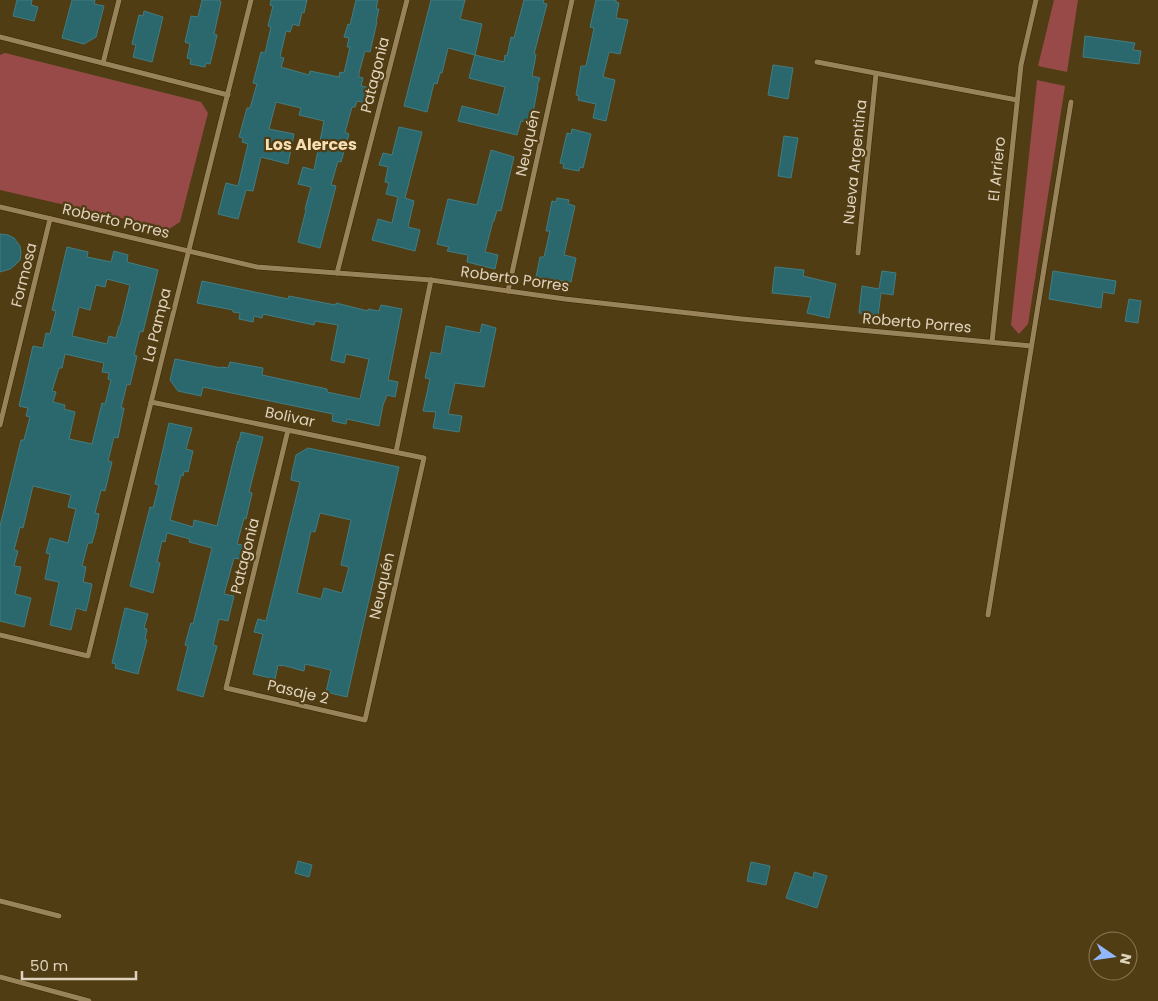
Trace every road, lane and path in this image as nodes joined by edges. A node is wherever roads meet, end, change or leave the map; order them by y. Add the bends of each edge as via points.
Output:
1 (120, 0) edge
2 (251, 0) edge
3 (407, 0) edge
4 (572, 0) edge
5 (1036, 0) edge
6 (0, 37) edge
7 (817, 62) dead end
8 (103, 63) junction
9 (876, 74) junction
10 (228, 95) junction
11 (1017, 100) junction
12 (1070, 102) dead end
13 (0, 207) edge
14 (50, 219) junction
15 (189, 251) junction
16 (858, 253) dead end
17 (338, 273) junction
18 (431, 280) junction
19 (508, 291) junction
20 (992, 342) junction
21 (1031, 346) junction
22 (151, 402) junction
23 (0, 425) edge
24 (288, 430) junction
25 (396, 452) junction
26 (424, 458) joint
27 (988, 615) dead end
28 (0, 635) edge
29 (226, 688) joint
30 (365, 720) joint
31 (0, 901) edge
32 (59, 916) dead end
33 (0, 977) edge
34 (89, 1001) edge

1 - 8 street
2 - 10 street, La Pampa
3 - 17 street, Patagonia
4 - 19 street, Neuquén
5 - 11 street, El Arriero via 1020,65
6 - 8 street
7 - 9 street
8 - 10 street
9 - 11 street
9 - 16 street, Nueva Argentina
10 - 15 street, La Pampa
11 - 20 street, El Arriero
12 - 21 street
13 - 14 street, Roberto Porres
14 - 15 street, Roberto Porres
14 - 23 street, Formosa
15 - 17 street, Roberto Porres via 257,267
15 - 22 street, La Pampa
17 - 18 street, Roberto Porres
18 - 19 street, Roberto Porres
18 - 25 street
19 - 20 street, Roberto Porres via 742,319
20 - 21 street, Roberto Porres
21 - 27 street
22 - 24 street, Bolivar
22 - 28 street, La Pampa via 88,656
24 - 25 street, Bolivar
24 - 29 street, Patagonia
25 - 26 street, Bolivar
26 - 30 street, Neuquén
29 - 30 street, Pasaje 2
31 - 32 street
33 - 34 street

